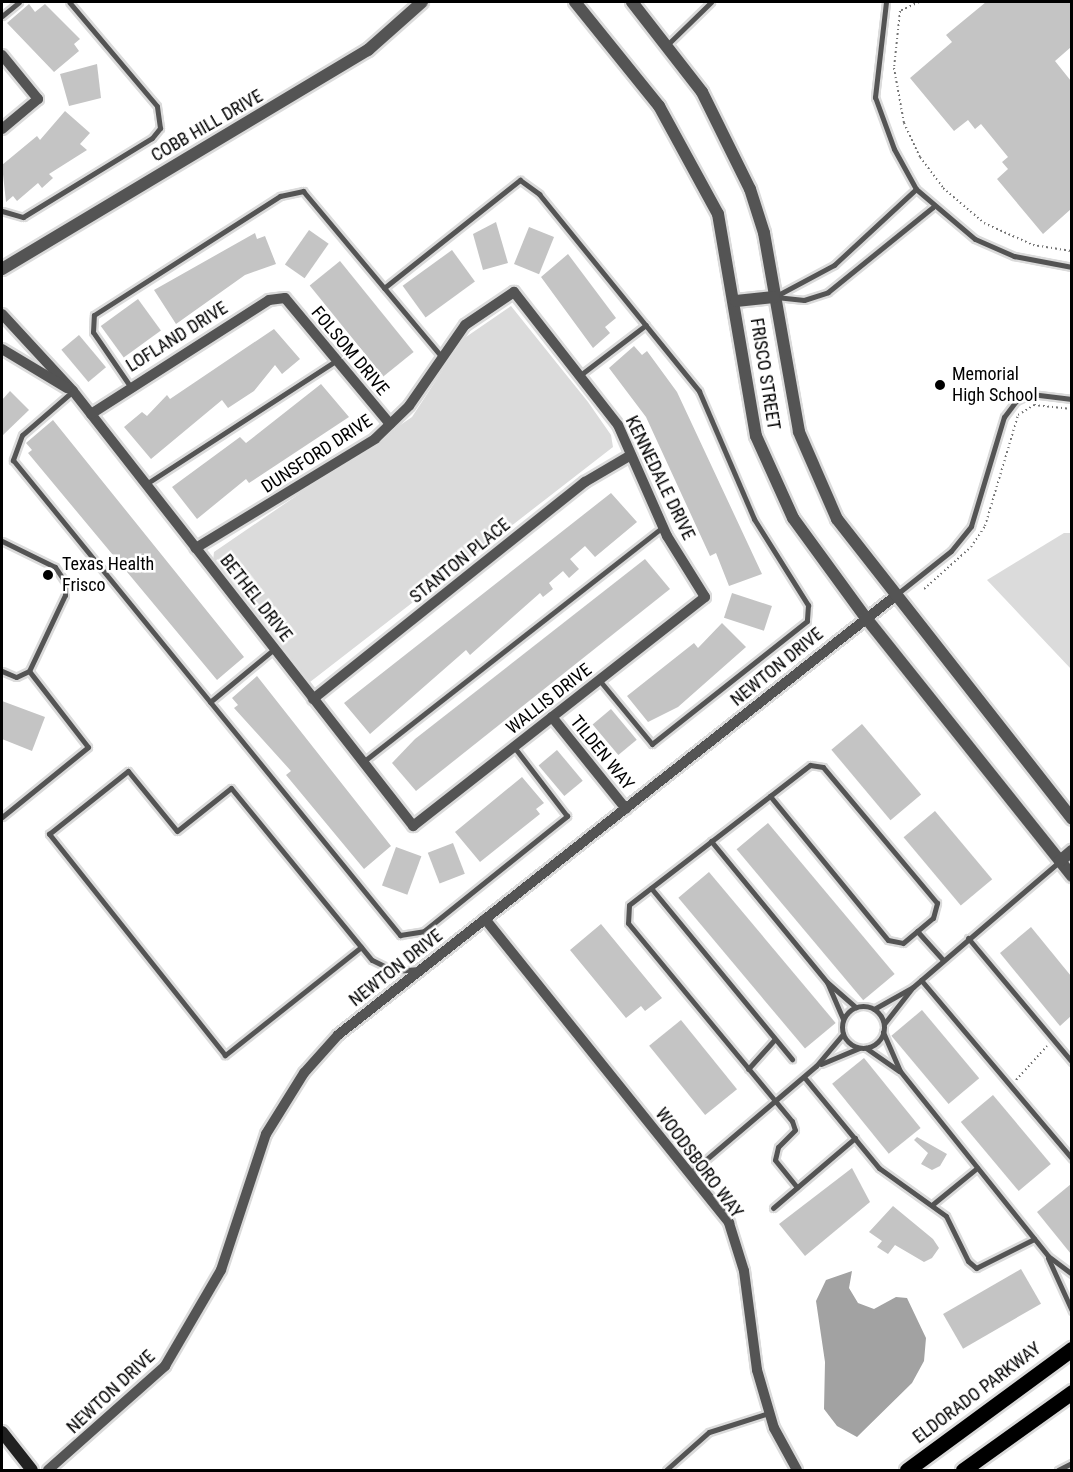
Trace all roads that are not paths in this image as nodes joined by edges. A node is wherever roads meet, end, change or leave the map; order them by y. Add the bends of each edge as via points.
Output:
1 (19, 2) edge
2 (69, 2) edge
3 (422, 2) edge
4 (575, 2) edge
5 (632, 2) edge
6 (711, 2) edge
7 (886, 2) edge
8 (2, 16) edge
9 (668, 45) junction
10 (2, 55) edge
11 (2, 129) edge
12 (916, 189) junction
13 (933, 207) junction
14 (2, 211) edge
15 (1071, 267) edge
16 (2, 269) edge
17 (384, 288) junction
18 (514, 292) joint
19 (774, 297) junction
20 (285, 298) joint
21 (736, 301) junction
22 (2, 314) edge
23 (646, 325) junction
24 (2, 349) edge
25 (441, 356) junction
26 (337, 360) junction
27 (579, 376) junction
28 (130, 386) junction
29 (73, 391) junction
30 (1071, 399) edge
31 (91, 414) junction
32 (390, 424) junction
33 (631, 455) junction
34 (146, 484) junction
35 (663, 527) junction
36 (2, 542) edge
37 (196, 548) junction
38 (705, 597) joint
39 (894, 597) junction
40 (866, 618) junction
41 (274, 649) junction
42 (2, 671) edge
43 (29, 671) junction
44 (600, 681) junction
45 (313, 699) junction
46 (210, 702) junction
47 (552, 717) junction
48 (514, 747) junction
49 (363, 762) junction
50 (770, 796) junction
51 (626, 809) junction
52 (2, 817) edge
53 (1071, 819) edge
54 (413, 826) joint
55 (711, 841) junction
56 (1071, 851) edge
57 (1060, 861) junction
58 (1071, 876) edge
59 (651, 888) junction
60 (485, 919) junction
61 (917, 931) junction
62 (968, 938) junction
63 (361, 947) junction
64 (943, 960) junction
65 (426, 965) junction
66 (921, 980) junction
67 (827, 982) junction
68 (913, 987) junction
69 (856, 1007) junction
70 (874, 1009) junction
71 (843, 1019) junction
72 (884, 1024) junction
73 (883, 1032) junction
74 (843, 1034) junction
75 (776, 1039) junction
76 (859, 1048) junction
77 (866, 1048) junction
78 (792, 1059) dead end
79 (1071, 1062) edge
80 (816, 1066) junction
81 (748, 1069) junction
82 (900, 1071) junction
83 (804, 1077) junction
84 (776, 1101) junction
85 (855, 1138) junction
86 (1071, 1159) edge
87 (977, 1168) junction
88 (689, 1174) junction
89 (797, 1187) junction
90 (933, 1204) junction
91 (772, 1208) dead end
92 (1034, 1239) junction
93 (1048, 1256) junction
94 (1071, 1274) edge
95 (1071, 1311) edge
96 (1071, 1349) edge
97 (1071, 1392) edge
98 (770, 1413) junction
99 (2, 1432) edge
100 (1071, 1463) edge
101 (32, 1470) edge
102 (48, 1470) edge
103 (666, 1470) edge
104 (797, 1470) edge
105 (907, 1470) edge
106 (963, 1470) edge
107 (1058, 1470) edge

1 - 8 lane
2 - 14 lane via 157,106 160,128 152,138 23,217
3 - 16 street, COBB HILL DRIVE via 359,55
4 - 21 street, FRISCO STREET via 654,99 687,149 718,214
5 - 9 street, FRISCO STREET
6 - 9 lane
7 - 12 lane via 875,97 894,149
9 - 19 street, FRISCO STREET via 725,131 750,189
10 - 11 street via 38,99
12 - 13 lane
12 - 19 lane via 834,265
13 - 15 lane via 975,239 1014,256
13 - 19 lane via 828,292 804,300
17 - 23 lane via 520,180 539,194
17 - 25 lane
17 - 28 lane via 303,191 280,196 94,315 93,332
18 - 25 street, DUNSFORD DRIVE via 465,325
18 - 27 street, KENNEDALE DRIVE
19 - 21 street
19 - 39 street, FRISCO STREET via 799,432 837,519
20 - 26 street, FOLSOM DRIVE
20 - 28 street, LOFLAND DRIVE via 269,300
21 - 40 street, FRISCO STREET via 756,436 793,518
22 - 29 street, BETHEL DRIVE
23 - 27 lane
23 - 44 lane via 699,391 754,519 808,605 807,621 652,744
24 - 29 street, BETHEL DRIVE
25 - 32 street, DUNSFORD DRIVE
26 - 32 street, FOLSOM DRIVE
26 - 34 lane
27 - 33 street, KENNEDALE DRIVE via 618,425
28 - 31 street, LOFLAND DRIVE
29 - 31 street, BETHEL DRIVE
29 - 46 lane via 22,435 14,460
30 - 39 lane via 1031,394 1016,401 1004,417 971,526 951,551
31 - 34 street, BETHEL DRIVE
32 - 37 street, DUNSFORD DRIVE via 375,439
33 - 35 street, KENNEDALE DRIVE
33 - 45 street, STANTON PLACE via 585,482
34 - 37 street, BETHEL DRIVE
35 - 38 street, KENNEDALE DRIVE
35 - 49 lane
36 - 43 lane via 38,555 65,582 65,595
37 - 41 street, BETHEL DRIVE
38 - 44 street, WALLIS DRIVE
39 - 40 street, NEWTON DRIVE
39 - 53 street, FRISCO STREET
40 - 51 street, NEWTON DRIVE
40 - 57 street, FRISCO STREET
41 - 45 street, BETHEL DRIVE
41 - 46 lane
42 - 43 lane via 15,677
43 - 52 lane via 88,747
44 - 47 street, WALLIS DRIVE
45 - 49 street, BETHEL DRIVE
46 - 48 lane via 400,935 424,931 567,816
47 - 48 street, WALLIS DRIVE
47 - 51 street, TILDEN WAY
48 - 54 street, WALLIS DRIVE
49 - 54 street, BETHEL DRIVE
50 - 55 lane
50 - 61 lane via 888,940 903,943
50 - 61 lane via 810,765 823,767 937,903 933,918
51 - 60 street, NEWTON DRIVE
55 - 59 lane
55 - 67 lane
56 - 57 street
57 - 58 street, FRISCO STREET
57 - 62 lane
59 - 75 lane
59 - 81 lane via 629,905 628,923
60 - 65 street, NEWTON DRIVE
60 - 88 street, WOODSBORO WAY
61 - 64 lane
62 - 64 lane
62 - 79 lane
63 - 63 lane via 231,789 177,831 128,771 49,834 225,1054
63 - 65 lane via 378,965 395,971
64 - 66 lane
65 - 102 street, NEWTON DRIVE via 338,1035 304,1072 266,1134 221,1270 184,1338 165,1366 122,1410
66 - 68 lane
66 - 86 lane
67 - 69 lane
67 - 71 lane
68 - 70 lane
68 - 72 lane
69 - 70 lane
69 - 71 lane
70 - 72 lane
71 - 74 lane
72 - 73 lane
73 - 77 lane
73 - 82 lane
74 - 76 lane
74 - 80 lane
75 - 78 lane
75 - 81 lane
76 - 77 lane
76 - 80 lane
77 - 82 lane
80 - 83 lane
81 - 84 lane
82 - 87 lane
83 - 84 lane
83 - 85 lane
84 - 88 lane
84 - 89 lane via 795,1130 778,1147 775,1160
85 - 89 lane
85 - 90 lane via 879,1168
87 - 90 lane
87 - 92 lane
88 - 98 street, WOODSBORO WAY via 729,1223 744,1271 749,1329
89 - 91 lane
90 - 92 lane via 976,1268
92 - 93 lane
93 - 94 lane
93 - 95 lane
96 - 105 main road, ELDORADO PARKWAY
97 - 106 main road
98 - 103 lane via 709,1432
98 - 104 street, WOODSBORO WAY
99 - 101 main road
100 - 107 lane

